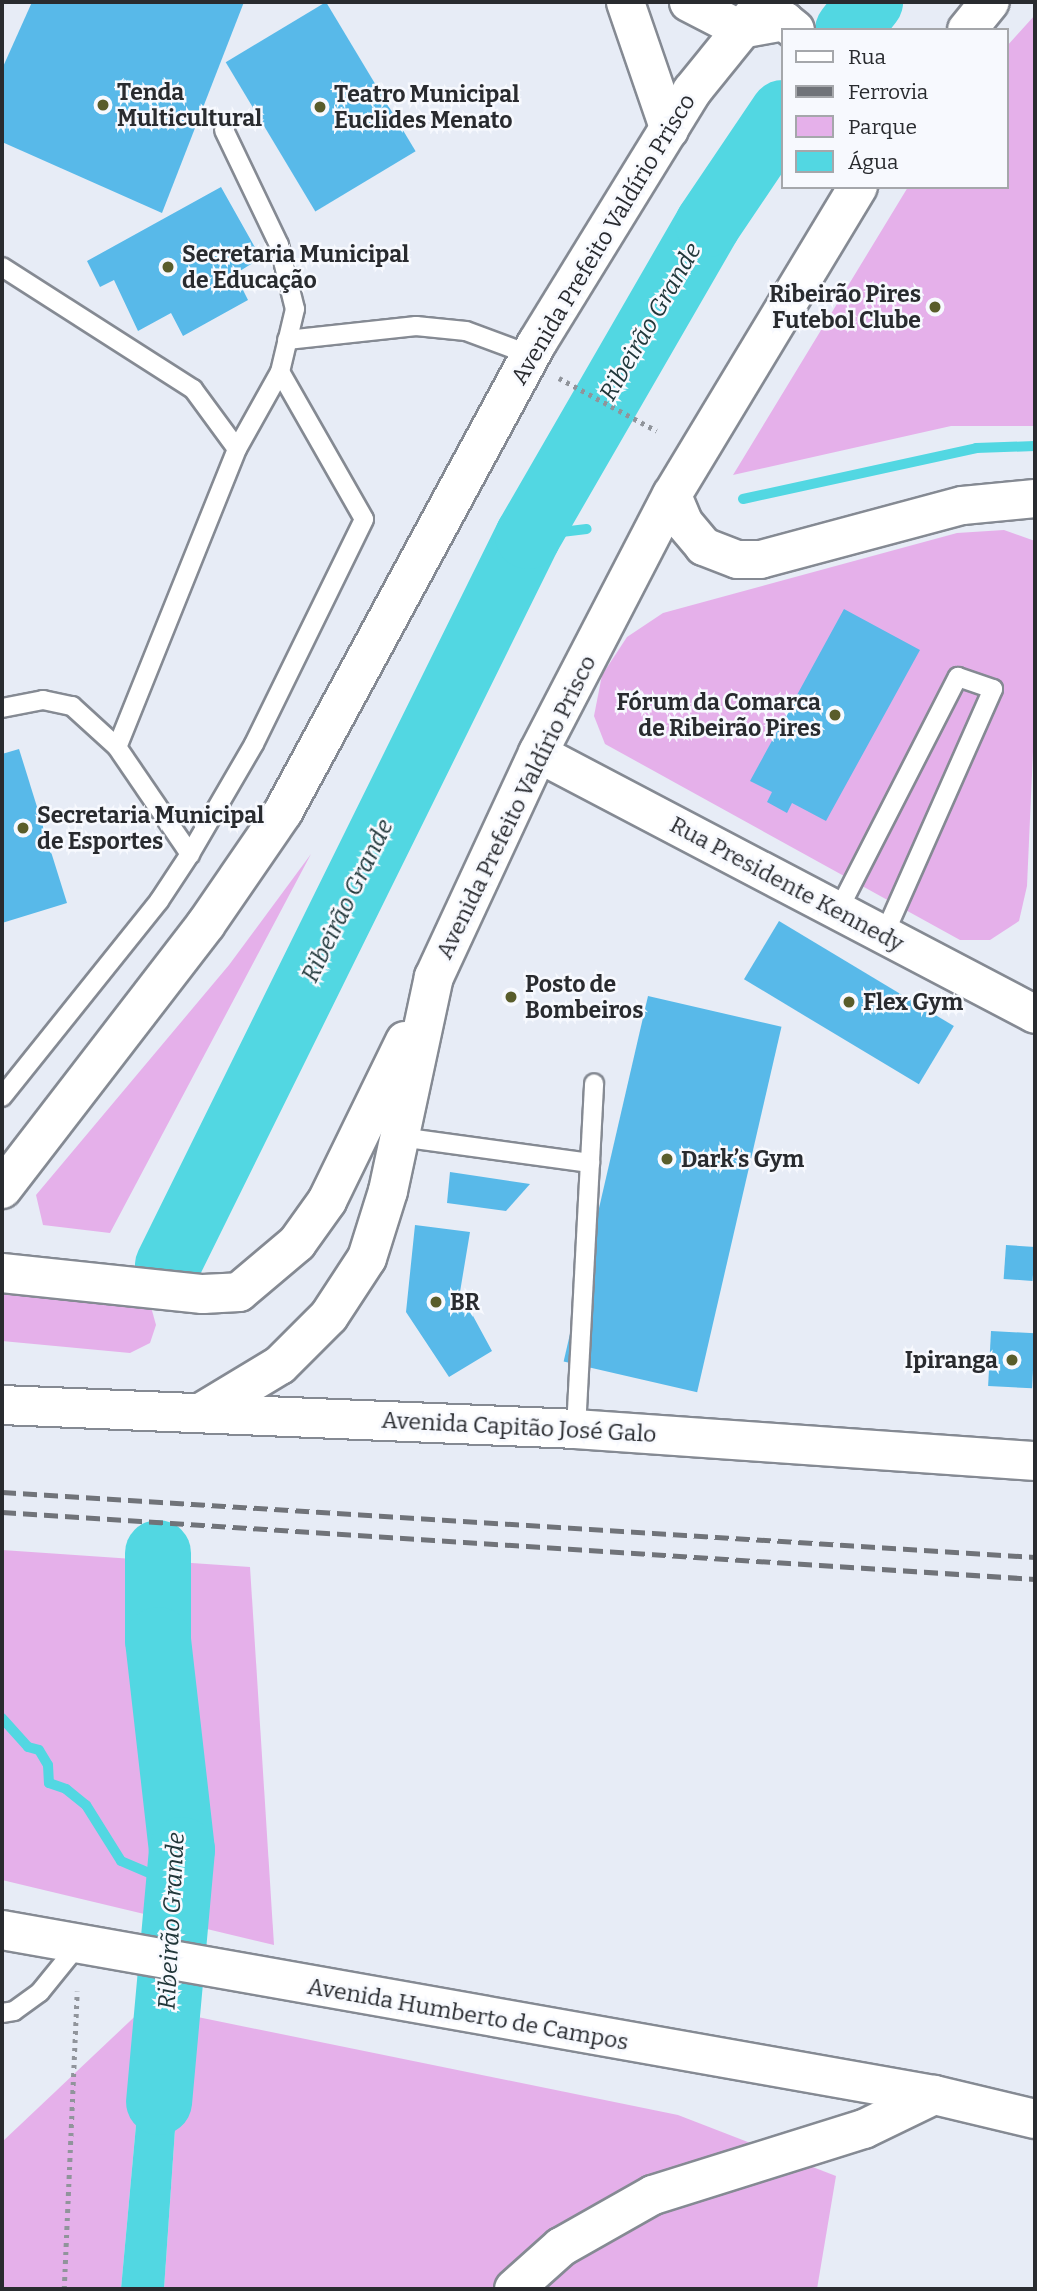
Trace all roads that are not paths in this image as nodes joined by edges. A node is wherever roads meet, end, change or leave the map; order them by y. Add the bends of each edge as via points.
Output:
1 (625, 2) edge
2 (688, 2) edge
3 (990, 2) edge
4 (771, 20) edge
5 (969, 28) edge
6 (224, 130) dead end
7 (668, 130) junction
8 (857, 189) edge
9 (2, 267) edge
10 (288, 340) junction
11 (543, 365) junction
12 (280, 372) junction
13 (237, 449) junction
14 (672, 495) junction
15 (1035, 498) edge
16 (2, 708) edge
17 (117, 747) junction
18 (538, 753) junction
19 (190, 854) junction
20 (838, 911) junction
21 (884, 934) junction
22 (434, 977) junction
23 (1035, 1014) edge
24 (594, 1083) dead end
25 (2, 1097) edge
26 (400, 1137) junction
27 (590, 1163) junction
28 (2, 1189) edge
29 (7, 1268) edge
30 (2, 1405) edge
31 (202, 1412) junction
32 (576, 1429) junction
33 (1035, 1461) edge
34 (2, 1930) edge
35 (79, 1944) junction
36 (2, 2013) edge
37 (934, 2095) junction
38 (1035, 2119) edge
39 (514, 2289) edge

1 - 7 street
2 - 4 street
3 - 5 main road
4 - 7 main road, Avenida Prefeito Valdírio Prisco
6 - 10 lane via 279,245 295,309
7 - 11 main road, Avenida Prefeito Valdírio Prisco
8 - 14 main road, Avenida Prefeito Valdírio Prisco
9 - 13 lane via 193,388
10 - 11 lane via 416,326 466,331
10 - 12 lane
11 - 28 main road, Avenida Prefeito Valdírio Prisco via 283,812 206,924
12 - 13 lane
12 - 19 lane via 363,519 254,744
13 - 17 lane
14 - 15 street via 684,523 703,546 737,559 760,559 962,505
14 - 18 main road, Avenida Prefeito Valdírio Prisco
16 - 17 lane via 43,700 72,706
17 - 19 lane
18 - 20 street, Rua Presidente Kennedy
18 - 22 main road, Avenida Prefeito Valdírio Prisco
19 - 25 lane via 159,901
20 - 21 street, Rua Presidente Kennedy
20 - 21 lane via 958,677 993,689
21 - 23 street, Rua Presidente Kennedy
22 - 26 main road, Avenida Prefeito Valdírio Prisco
22 - 29 main road via 353,1153 297,1243 239,1292 204,1294
24 - 27 lane
26 - 27 lane
26 - 31 main road, Avenida Prefeito Valdírio Prisco via 367,1258 328,1316 280,1365
27 - 32 lane
30 - 31 main road, Avenida Capitão José Galo
31 - 32 main road, Avenida Capitão José Galo
32 - 33 main road, Avenida Capitão José Galo
34 - 35 main road, Avenida Humberto de Campos
35 - 36 lane via 40,1992 14,2011
35 - 37 main road, Avenida Humberto de Campos
37 - 38 main road, Avenida Humberto de Campos
37 - 39 main road via 864,2129 739,2164 653,2195 561,2247

